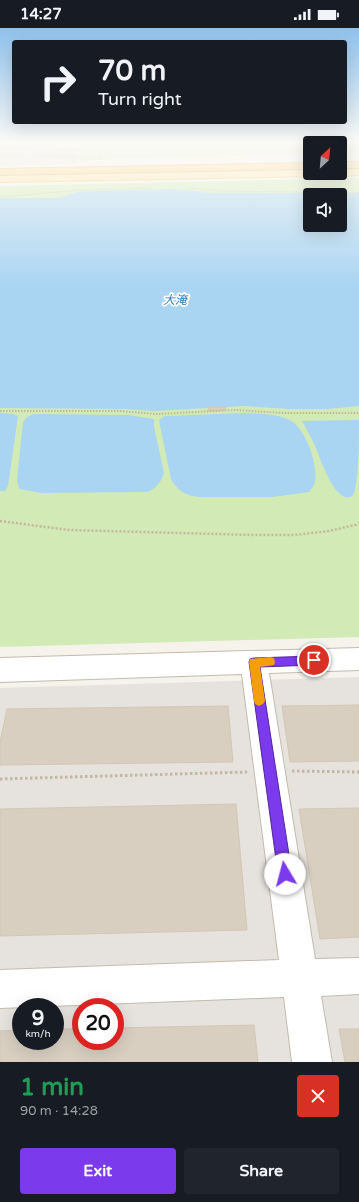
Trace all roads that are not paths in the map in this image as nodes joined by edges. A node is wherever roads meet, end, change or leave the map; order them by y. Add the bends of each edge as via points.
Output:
1 (359, 659) edge
2 (254, 662) junction
3 (0, 670) edge
4 (359, 976) edge
5 (300, 978) junction
6 (0, 989) edge
7 (312, 1062) edge

1 - 2 street
2 - 3 street
2 - 5 street
4 - 5 street
5 - 6 street
5 - 7 street

